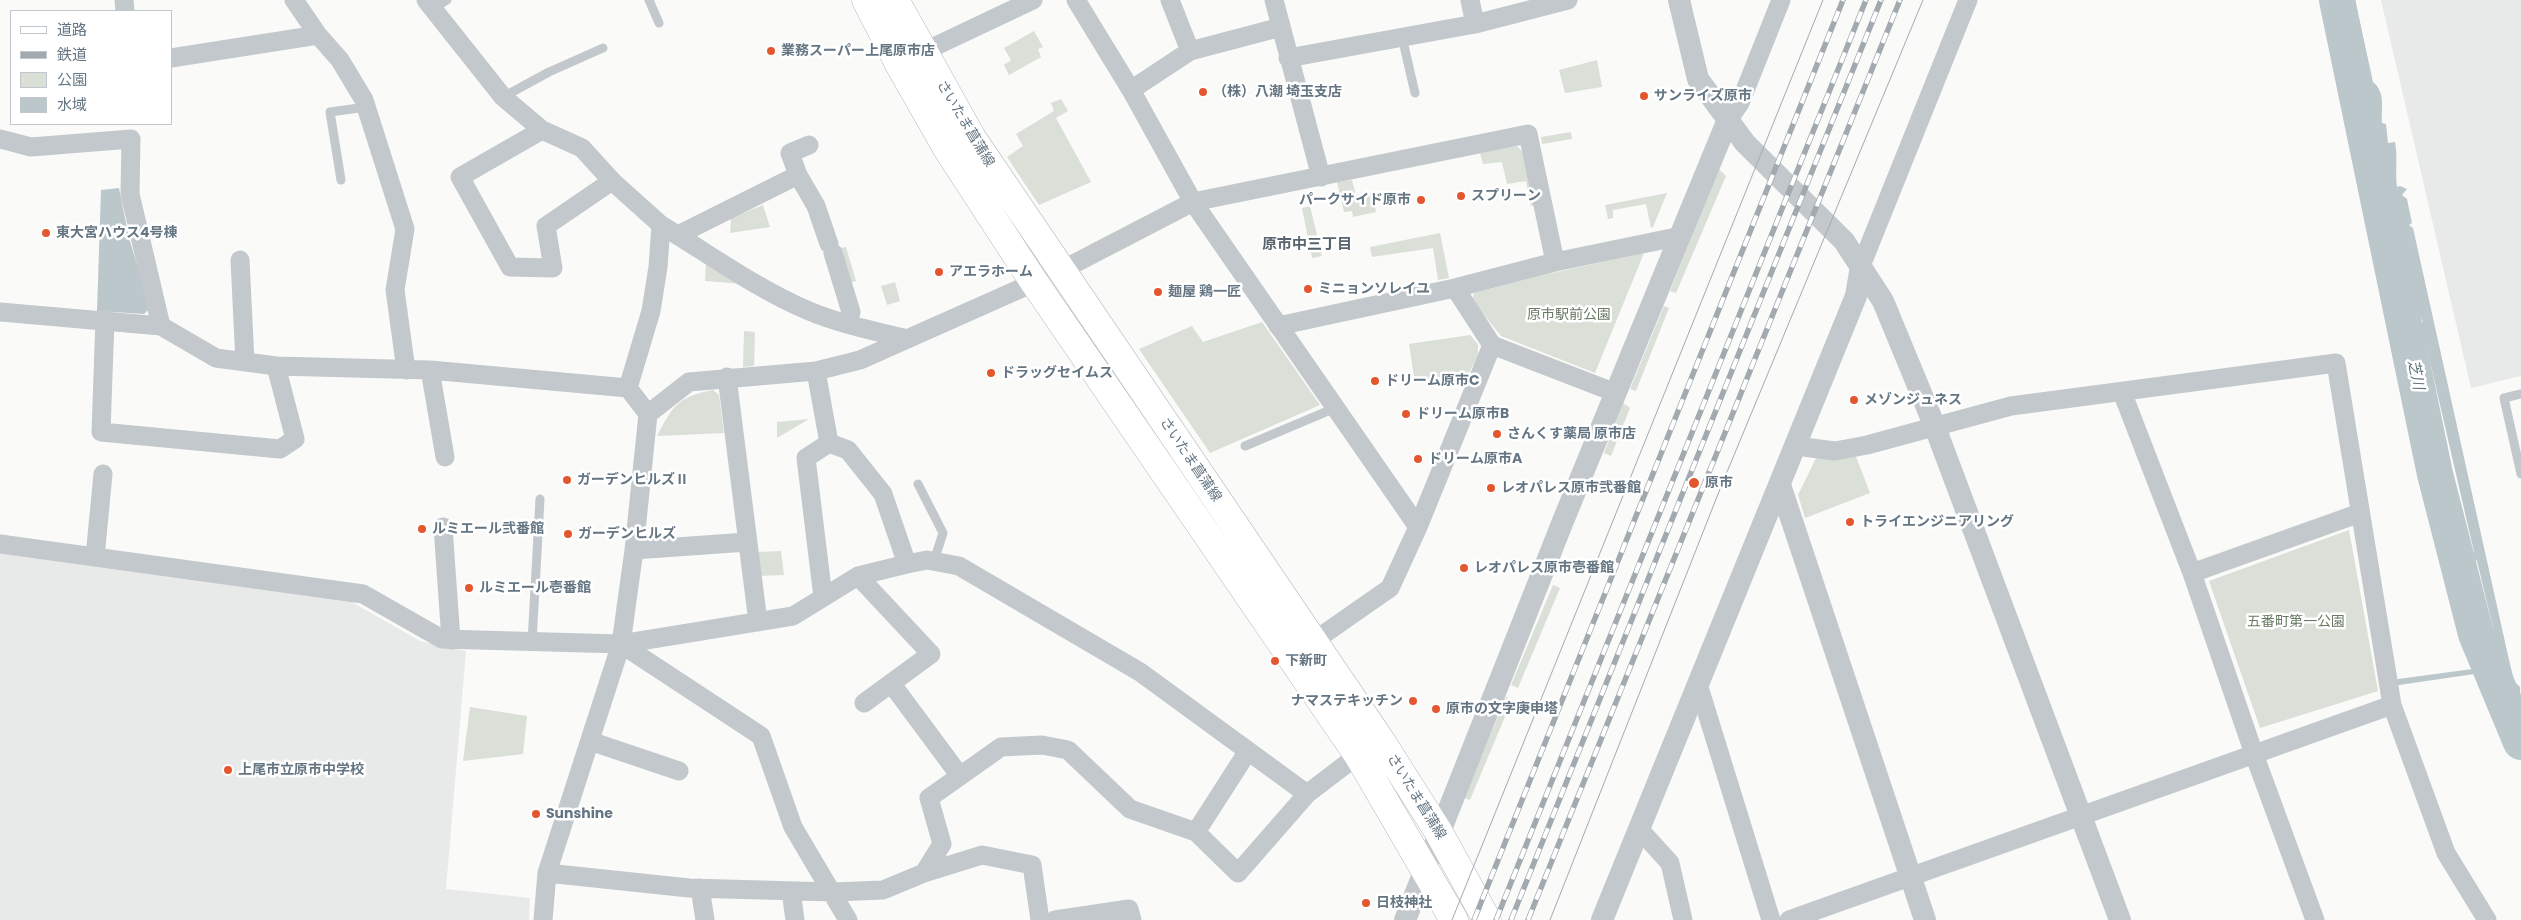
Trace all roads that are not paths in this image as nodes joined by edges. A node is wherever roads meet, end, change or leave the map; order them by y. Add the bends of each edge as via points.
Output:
1 (294, 0) edge
2 (649, 0) edge
3 (866, 0) edge
4 (895, 0) edge
5 (1033, 0) edge
6 (1076, 0) edge
7 (1170, 0) edge
8 (1274, 0) edge
9 (1470, 0) edge
10 (1679, 0) edge
11 (1782, 0) edge
12 (1968, 0) edge
13 (1561, 1) edge
14 (435, 3) edge
15 (1003, 6) edge
16 (659, 23) dead end
17 (1475, 24) junction
18 (1281, 27) junction
19 (318, 35) junction
20 (1402, 37) junction
21 (604, 48) dead end
22 (1190, 51) junction
23 (923, 52) junction
24 (172, 58) edge
25 (1288, 58) junction
26 (1131, 90) junction
27 (1415, 93) dead end
28 (503, 97) junction
29 (366, 107) junction
30 (1727, 122) junction
31 (542, 130) junction
32 (0, 138) edge
33 (809, 144) dead end
34 (798, 175) junction
35 (1321, 177) junction
36 (340, 180) dead end
37 (612, 181) junction
38 (1193, 202) junction
39 (661, 225) junction
40 (678, 235) junction
41 (1681, 236) junction
42 (240, 260) dead end
43 (1555, 262) junction
44 (1861, 266) junction
45 (1060, 271) junction
46 (1034, 282) junction
47 (1455, 288) junction
48 (0, 312) edge
49 (105, 319) junction
50 (848, 324) junction
51 (161, 326) junction
52 (1278, 326) junction
53 (908, 339) junction
54 (1492, 345) junction
55 (245, 362) junction
56 (276, 366) junction
57 (406, 370) junction
58 (430, 370) junction
59 (816, 371) junction
60 (728, 377) junction
61 (628, 388) junction
62 (2122, 392) junction
63 (1616, 393) junction
64 (2521, 394) edge
65 (1334, 408) junction
66 (648, 414) junction
67 (1935, 427) junction
68 (829, 443) junction
69 (1245, 446) dead end
70 (1796, 446) junction
71 (445, 457) dead end
72 (103, 474) dead end
73 (2521, 474) edge
74 (918, 484) dead end
75 (1780, 485) junction
76 (540, 499) dead end
77 (2360, 512) junction
78 (443, 527) dead end
79 (1418, 527) junction
80 (746, 542) junction
81 (0, 544) edge
82 (634, 550) junction
83 (94, 557) junction
84 (934, 561) junction
85 (907, 564) junction
86 (2192, 573) junction
87 (858, 576) junction
88 (823, 597) junction
89 (758, 622) junction
90 (451, 640) junction
91 (1314, 641) junction
92 (532, 642) junction
93 (621, 644) junction
94 (891, 684) junction
95 (1698, 684) junction
96 (864, 703) dead end
97 (2392, 705) junction
98 (590, 741) junction
99 (1248, 751) junction
100 (1358, 754) junction
101 (2254, 754) junction
102 (679, 771) dead end
103 (960, 776) junction
104 (1307, 794) junction
105 (2079, 816) junction
106 (1640, 829) junction
107 (1438, 831) junction
108 (1196, 832) junction
109 (1426, 869) junction
110 (547, 873) junction
111 (924, 873) junction
112 (1909, 877) junction
113 (700, 888) junction
114 (791, 891) junction
115 (833, 892) junction
116 (542, 920) edge
117 (705, 920) edge
118 (795, 920) edge
119 (848, 920) edge
120 (1040, 920) edge
121 (1055, 920) edge
122 (1132, 920) edge
123 (1405, 920) edge
124 (1454, 920) edge
125 (1487, 920) edge
126 (1602, 920) edge
127 (1683, 920) edge
128 (1771, 920) edge
129 (1789, 920) edge
130 (1925, 920) edge
131 (2120, 920) edge
132 (2315, 920) edge
133 (2487, 920) edge

1 - 19 street
2 - 16 lane
3 - 46 main road, さいたま菖蒲線 via 898,64 948,150
4 - 23 main road, さいたま菖蒲線
5 - 15 street
6 - 26 street
7 - 22 street
8 - 18 street
9 - 17 street
10 - 30 street via 1698,79
11 - 30 street via 1740,103
12 - 44 street
13 - 17 street
14 - 28 street
15 - 23 street
17 - 20 street
18 - 22 street
18 - 25 street
19 - 24 street
19 - 29 street via 340,60
20 - 25 street
20 - 27 lane
21 - 28 lane
22 - 26 street
23 - 45 main road, さいたま菖蒲線 via 972,138
25 - 35 street
26 - 38 street
28 - 31 street
29 - 36 lane via 330,112
29 - 57 street via 405,229 395,290
30 - 41 street
30 - 44 street via 1844,241
31 - 37 street via 582,148
31 - 37 street via 460,177 510,266 553,268 546,226
32 - 51 street via 30,146 131,139 130,194
33 - 34 street via 790,153
34 - 40 street
34 - 50 street via 816,206 831,249 851,312
35 - 38 street
35 - 43 street via 1528,134
37 - 39 street
38 - 45 street
38 - 52 street
39 - 40 street
39 - 61 street via 651,311
40 - 50 street via 768,290 809,311
41 - 43 street
41 - 63 street
42 - 55 street
43 - 47 street
44 - 67 street via 1883,301
44 - 70 street via 1856,296
45 - 46 street
45 - 91 main road, さいたま菖蒲線
46 - 53 street
46 - 100 main road, さいたま菖蒲線
47 - 52 street
47 - 54 street
48 - 49 street
49 - 51 street
49 - 56 street via 101,432 280,449 295,439
50 - 53 street
51 - 55 street via 216,358
52 - 65 street
53 - 59 street via 860,360
54 - 63 street
54 - 79 street
55 - 56 street
56 - 57 street
57 - 58 street
58 - 61 street
58 - 71 street
59 - 60 street
59 - 68 street
60 - 66 street via 689,382
60 - 80 street
61 - 66 street
62 - 67 street via 2012,406
62 - 77 street via 2336,363
62 - 86 street
63 - 107 street
64 - 73 lane via 2504,398
65 - 69 lane
65 - 79 street
66 - 82 street
67 - 70 street via 1835,451
67 - 105 street
68 - 85 street via 848,450 883,494
68 - 88 street via 806,458
70 - 75 street
72 - 83 street
74 - 84 lane via 944,533
75 - 95 street
75 - 112 street
76 - 92 lane
77 - 86 street
77 - 97 street
78 - 90 street
79 - 91 street via 1390,588
80 - 82 street
80 - 89 street
81 - 83 street
82 - 93 street
83 - 90 street via 364,594 442,639
84 - 85 street
84 - 99 street via 959,566 1140,672
85 - 87 street
86 - 101 street
87 - 88 street
87 - 94 street via 931,654
88 - 89 street via 793,616
89 - 93 street
90 - 92 street
91 - 107 main road, さいたま菖蒲線
92 - 93 street
93 - 98 street
93 - 115 street via 761,736 793,826
94 - 96 street
94 - 103 street
95 - 106 street
95 - 128 street
97 - 101 street
97 - 133 street via 2446,853
98 - 102 street
98 - 110 street
99 - 104 street
99 - 108 street
100 - 104 street
100 - 109 main road, さいたま菖蒲線
101 - 105 street
101 - 132 street
103 - 108 street via 1002,746 1042,745 1068,750 1130,809
103 - 111 street via 928,798 942,844
104 - 108 street via 1238,873
105 - 112 street
105 - 131 street
106 - 126 street
106 - 127 street via 1670,863
107 - 109 street
107 - 125 main road, さいたま菖蒲線
109 - 123 street
109 - 124 main road, さいたま菖蒲線
110 - 113 street
110 - 116 street
111 - 115 street via 883,890
111 - 120 street via 982,855 1032,865
112 - 129 street
112 - 130 street
113 - 114 street
113 - 117 street
114 - 115 street
114 - 118 street
115 - 119 street
121 - 122 street via 1129,909

